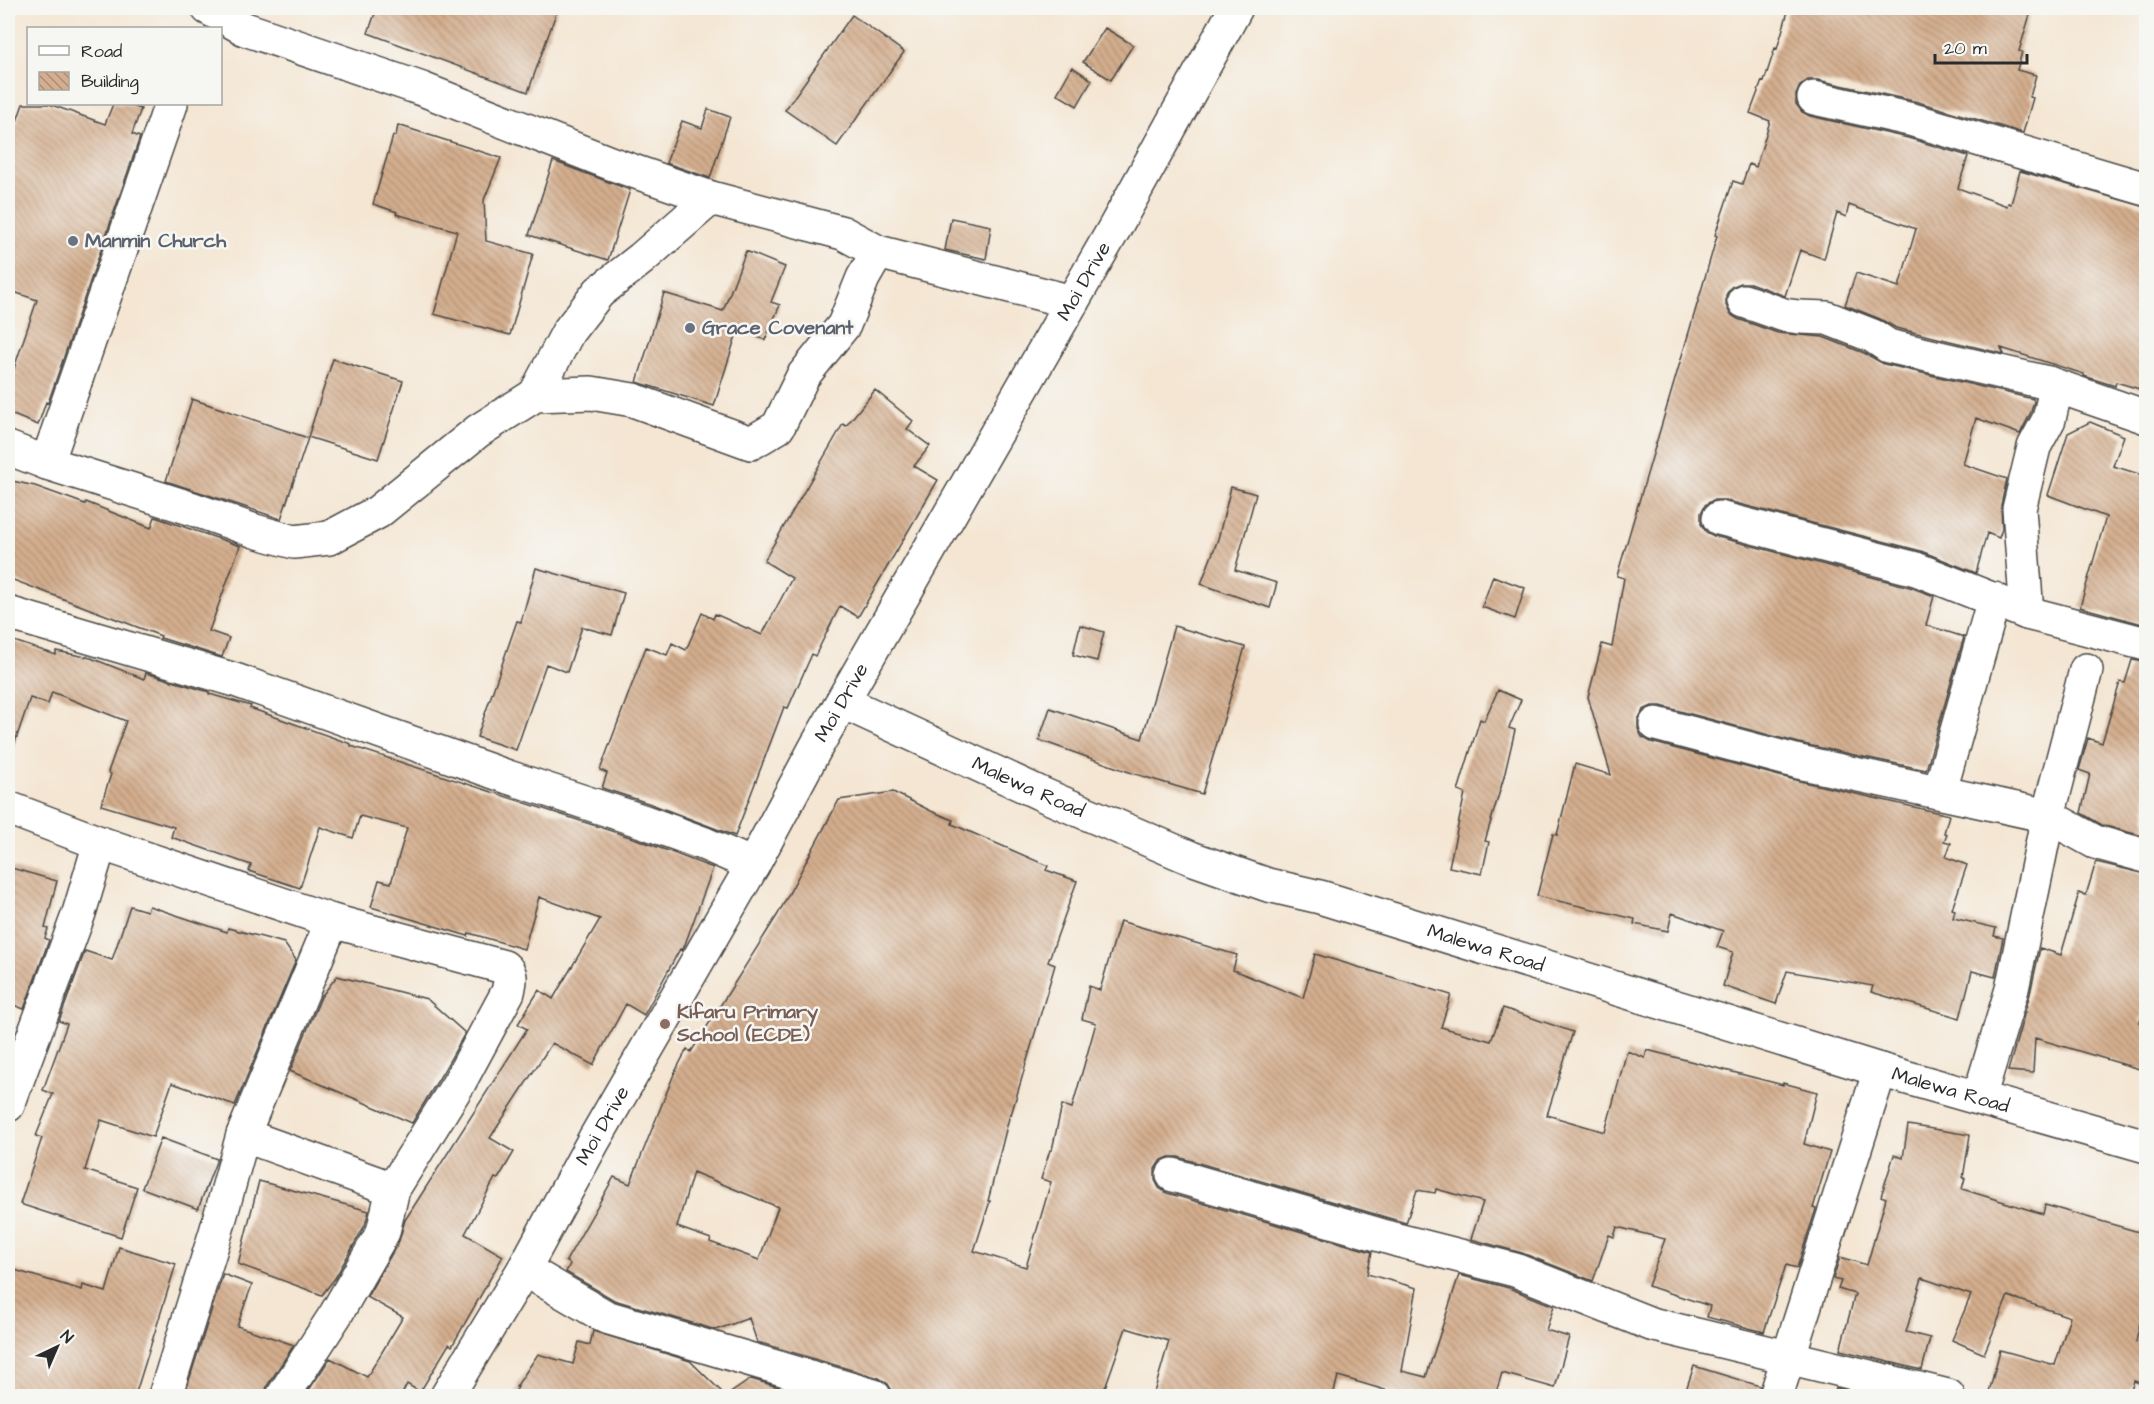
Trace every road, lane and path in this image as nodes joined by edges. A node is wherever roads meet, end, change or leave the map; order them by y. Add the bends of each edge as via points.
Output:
1 (206, 8) edge
2 (1236, 8) edge
3 (197, 27) edge
4 (1814, 98) dead end
5 (171, 105) edge
6 (2146, 189) edge
7 (711, 198) junction
8 (878, 252) junction
9 (1744, 301) dead end
10 (1072, 302) junction
11 (2048, 383) junction
12 (535, 395) junction
13 (2146, 417) edge
14 (8, 448) edge
15 (47, 463) junction
16 (1719, 518) dead end
17 (1994, 599) junction
18 (8, 613) edge
19 (2027, 613) junction
20 (2146, 644) edge
21 (2086, 670) dead end
22 (843, 702) junction
23 (1656, 724) dead end
24 (1940, 791) junction
25 (8, 808) edge
26 (2048, 816) junction
27 (100, 843) junction
28 (2146, 856) edge
29 (753, 865) junction
30 (332, 921) junction
31 (1880, 1071) junction
32 (1979, 1098) junction
33 (8, 1105) edge
34 (243, 1135) junction
35 (2146, 1146) edge
36 (1173, 1175) dead end
37 (393, 1189) junction
38 (524, 1269) junction
39 (1790, 1357) junction
40 (165, 1396) edge
41 (283, 1396) edge
42 (447, 1396) edge
43 (874, 1396) edge
44 (1776, 1396) edge
45 (1948, 1396) edge

1 - 3 street
1 - 7 street via 245,29 422,89
2 - 10 street, Moi Drive
4 - 6 street via 1924,123
5 - 15 street
7 - 8 street via 843,233
7 - 12 street via 599,292 568,332
8 - 10 street
8 - 12 street via 844,325 802,376 778,427 751,443 633,400 591,393
9 - 11 street via 1785,315 1827,318 1888,346
10 - 22 street, Moi Drive
11 - 13 street
11 - 19 street via 2055,393 2049,419 2034,447 2019,509
12 - 15 street via 477,431 378,512 329,538 294,542
14 - 15 street
16 - 17 street via 1916,569
17 - 19 street
17 - 24 street
18 - 29 street via 235,680 645,822
19 - 20 street
21 - 26 street
22 - 29 street, Moi Drive
22 - 31 street, Malewa Road via 1046,796 1227,871
23 - 24 street via 1800,762
24 - 26 street
25 - 27 street
26 - 28 street via 2095,842
26 - 32 street via 2012,989
27 - 30 street
27 - 33 street via 79,913
29 - 38 street, Moi Drive
30 - 34 street
30 - 37 street via 453,952 509,971 508,992 459,1083
31 - 32 street, Malewa Road
31 - 39 street
32 - 35 street, Malewa Road
34 - 37 street
34 - 40 street
36 - 39 street via 1515,1270 1652,1324
37 - 41 street via 383,1232
38 - 42 street, Moi Drive
38 - 43 street via 606,1317
39 - 44 street
39 - 45 street

